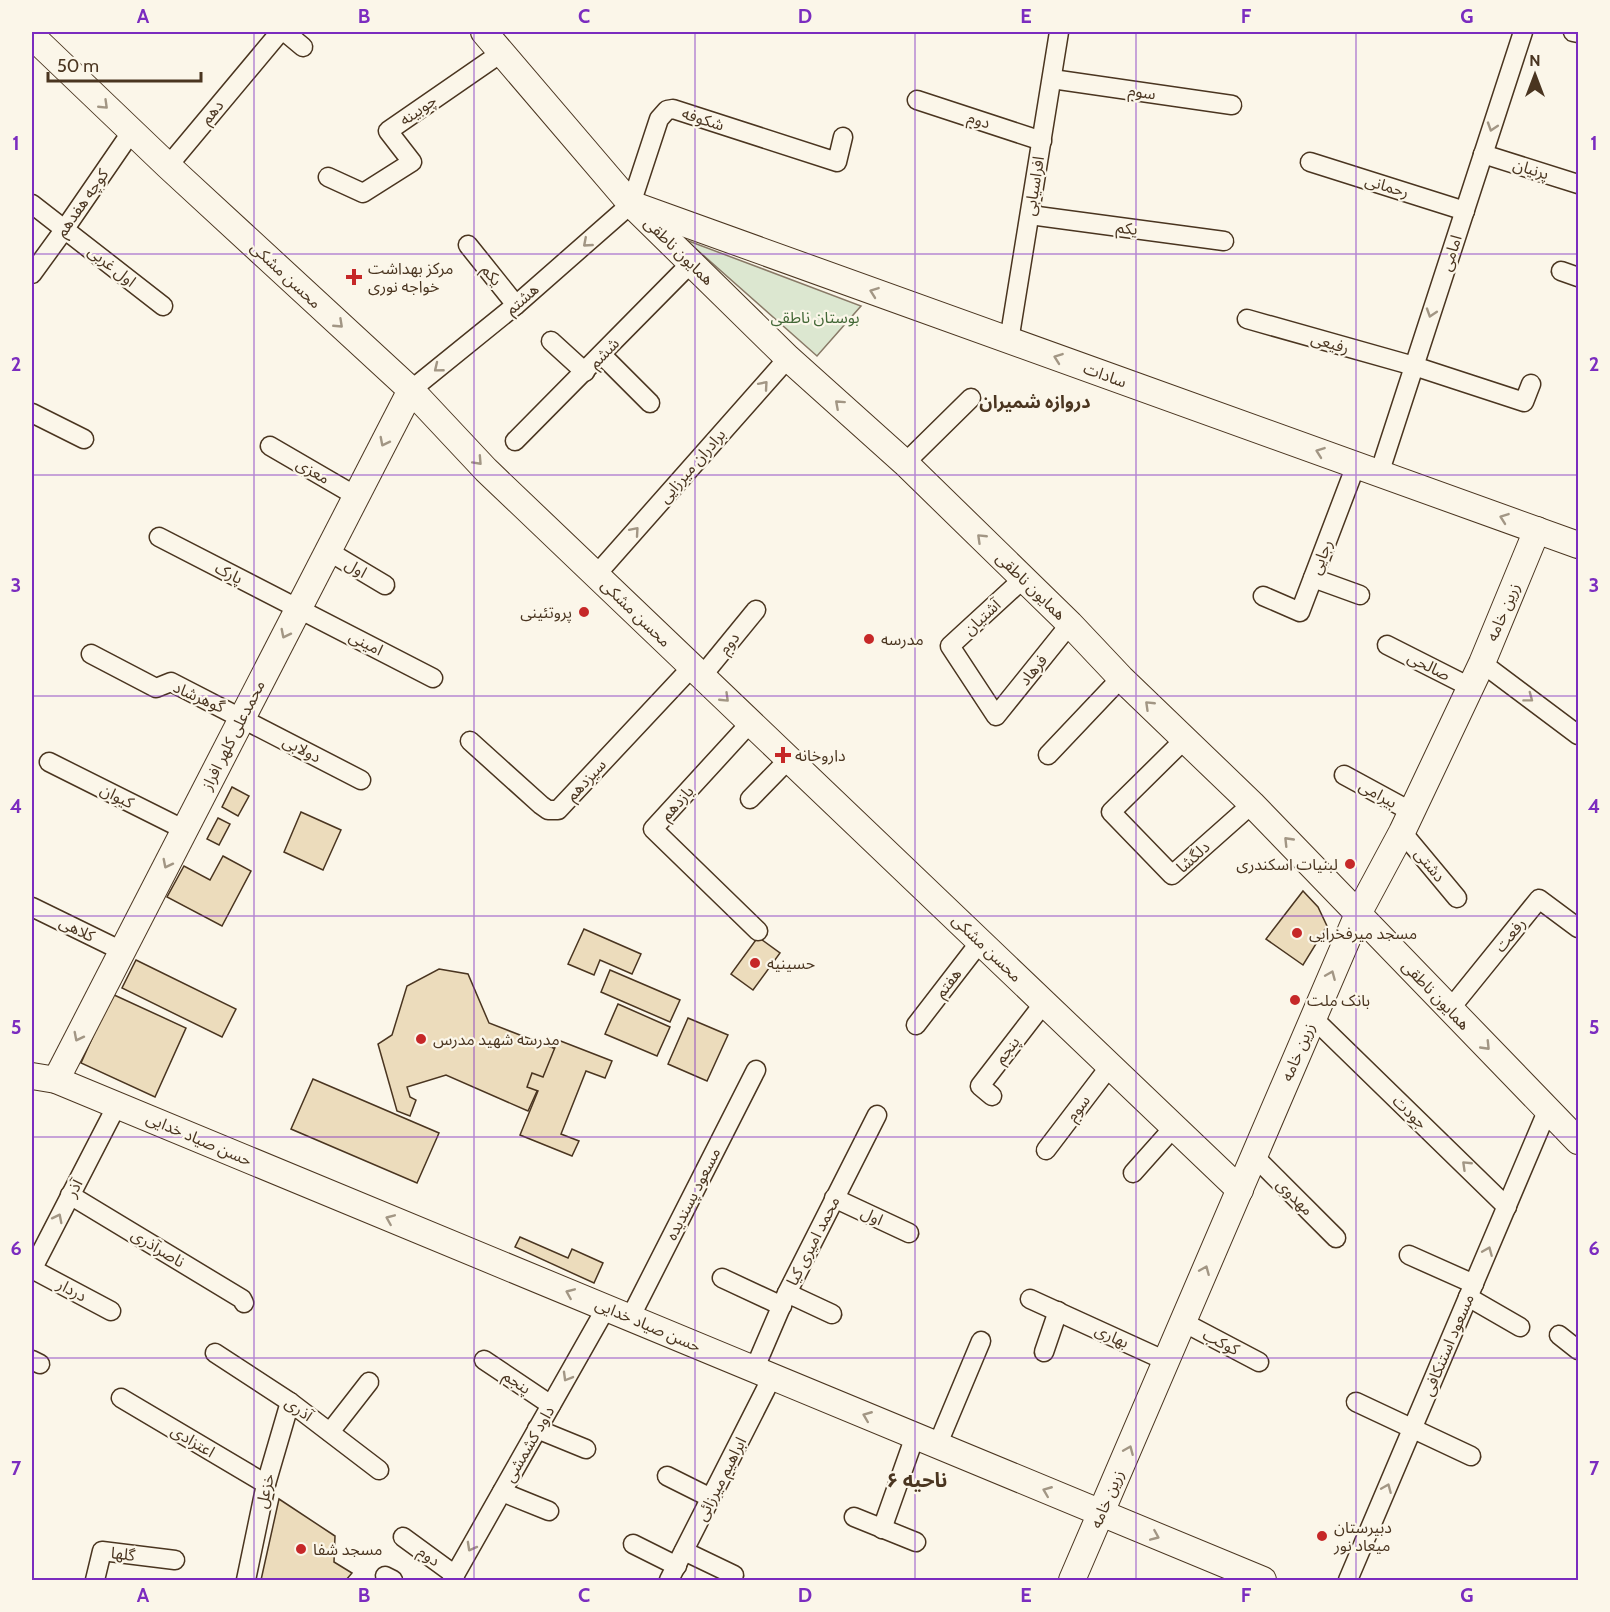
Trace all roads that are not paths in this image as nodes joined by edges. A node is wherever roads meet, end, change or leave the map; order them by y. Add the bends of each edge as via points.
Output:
1 (280, 32) edge
2 (285, 32) edge
3 (484, 32) edge
4 (1059, 32) edge
5 (1523, 32) edge
6 (1573, 32) edge
7 (1578, 33) edge
8 (32, 36) edge
9 (303, 47) dead end
10 (501, 53) junction
11 (1052, 79) junction
12 (917, 100) dead end
13 (1232, 105) dead end
14 (132, 131) junction
15 (843, 137) dead end
16 (1042, 141) junction
17 (1483, 154) junction
18 (1310, 162) dead end
19 (168, 166) junction
20 (328, 177) dead end
21 (1578, 184) edge
22 (32, 204) edge
23 (631, 204) junction
24 (1465, 211) junction
25 (1030, 215) junction
26 (64, 230) junction
27 (1224, 241) dead end
28 (468, 245) dead end
29 (691, 263) junction
30 (1561, 271) dead end
31 (32, 274) edge
32 (1578, 277) edge
33 (516, 305) junction
34 (163, 306) dead end
35 (1247, 319) dead end
36 (551, 341) dead end
37 (1009, 341) junction
38 (602, 355) junction
39 (788, 358) junction
40 (1414, 366) junction
41 (585, 372) junction
42 (1531, 384) dead end
43 (411, 390) junction
44 (971, 398) dead end
45 (650, 404) dead end
46 (32, 413) edge
47 (84, 439) dead end
48 (515, 441) dead end
49 (270, 446) dead end
50 (905, 463) junction
51 (1367, 469) junction
52 (356, 496) junction
53 (1537, 530) junction
54 (159, 537) dead end
55 (1578, 545) edge
56 (328, 551) junction
57 (596, 575) junction
58 (1313, 578) junction
59 (1023, 579) junction
60 (385, 585) dead end
61 (1360, 595) dead end
62 (1263, 596) dead end
63 (298, 609) junction
64 (756, 610) dead end
65 (1070, 624) junction
66 (1387, 645) dead end
67 (91, 654) dead end
68 (1482, 663) junction
69 (697, 671) junction
70 (433, 678) dead end
71 (1121, 678) junction
72 (1470, 687) junction
73 (996, 716) joint
74 (242, 718) junction
75 (751, 722) junction
76 (1578, 735) edge
77 (1185, 739) junction
78 (470, 741) dead end
79 (1048, 755) dead end
80 (789, 759) junction
81 (49, 762) dead end
82 (1344, 775) dead end
83 (361, 780) dead end
84 (750, 799) dead end
85 (1252, 804) junction
86 (1407, 822) junction
87 (185, 830) junction
88 (1457, 898) dead end
89 (32, 908) edge
90 (1358, 914) junction
91 (1578, 928) edge
92 (758, 931) dead end
93 (980, 942) junction
94 (122, 951) junction
95 (1044, 1003) junction
96 (1450, 1009) junction
97 (1313, 1018) junction
98 (916, 1025) dead end
99 (1110, 1066) junction
100 (756, 1070) dead end
101 (44, 1078) edge
102 (992, 1096) dead end
103 (117, 1105) junction
104 (1548, 1109) junction
105 (877, 1115) dead end
106 (1174, 1127) junction
107 (1578, 1141) edge
108 (1046, 1150) dead end
109 (1254, 1156) junction
110 (1132, 1173) dead end
111 (1240, 1190) junction
112 (70, 1195) junction
113 (834, 1198) junction
114 (1507, 1207) junction
115 (909, 1233) dead end
116 (1336, 1238) dead end
117 (1409, 1255) dead end
118 (32, 1270) edge
119 (722, 1278) dead end
120 (1471, 1291) junction
121 (784, 1299) junction
122 (1030, 1299) dead end
123 (244, 1303) dead end
124 (606, 1308) junction
125 (111, 1311) dead end
126 (1058, 1311) junction
127 (832, 1314) dead end
128 (630, 1318) junction
129 (1183, 1322) junction
130 (1520, 1327) dead end
131 (1559, 1335) dead end
132 (981, 1341) dead end
133 (1578, 1350) edge
134 (1044, 1352) dead end
135 (215, 1353) dead end
136 (484, 1360) dead end
137 (1166, 1361) junction
138 (1259, 1362) dead end
139 (763, 1373) junction
140 (369, 1382) dead end
141 (121, 1398) dead end
142 (290, 1402) junction
143 (1356, 1402) dead end
144 (551, 1405) junction
145 (537, 1429) junction
146 (1412, 1429) junction
147 (330, 1432) junction
148 (926, 1441) junction
149 (586, 1449) dead end
150 (1471, 1456) dead end
151 (380, 1470) dead end
152 (667, 1476) dead end
153 (266, 1484) junction
154 (502, 1492) junction
155 (711, 1498) junction
156 (549, 1511) dead end
157 (1101, 1513) junction
158 (854, 1517) dead end
159 (882, 1529) junction
160 (403, 1537) dead end
161 (916, 1542) dead end
162 (633, 1544) dead end
163 (175, 1560) dead end
164 (677, 1566) edge
165 (735, 1575) dead end
166 (453, 1578) edge
167 (95, 1581) edge
168 (246, 1581) edge
169 (1072, 1581) edge
170 (1263, 1581) edge
171 (1348, 1581) edge

1 - 19 street, دهم
2 - 9 street
3 - 10 main road, همایون ناطقی
4 - 11 street, افراسیابی
5 -> 17 street, امامی
6 - 7 street
8 -> 14 main road, محسن مشکی
10 - 20 street, چوبینه via 388,131 412,162 363,193
10 - 23 main road, همایون ناطقی
11 - 13 street, سوم
11 - 16 street, افراسیابی
12 - 16 street, دوم
14 - 19 main road, محسن مشکی
14 - 26 street, کوچه هفدهم
15 - 23 street, شکوفه via 837,162 667,110 659,119
16 - 25 street, افراسیابی
17 - 21 street, پرنیان
17 - 24 street, امامی
18 - 24 street, رحمانی
19 -> 43 main road, محسن مشکی
22 - 26 street, اول غربی
23 - 29 main road, همایون ناطقی
23 -> 33 street, هشتم
37 -> 23 main road, سادات
24 -> 40 street, امامی
25 - 27 street, یکم
25 - 37 street, افراسیابی
26 - 31 street, کوچه هفدهم
26 - 34 street, اول غربی
28 - 33 street, یکم
29 - 38 street, ششم
29 - 39 main road, همایون ناطقی
30 - 32 street
33 -> 43 street, هشتم
35 - 40 street, رفیعی
36 - 41 street
51 -> 37 main road, سادات
38 - 41 street, ششم
38 - 45 street
50 -> 39 main road, همایون ناطقی
57 -> 39 street, برادران میرزایی
40 - 42 street via 1524,402
40 - 51 street, امامی
41 - 48 street, ششم
43 -> 52 main road, محمدعلی کلهر افراز
43 -> 57 main road, محسن مشکی via 486,470
44 - 50 street
46 - 47 street
49 - 52 street, معزی
59 -> 50 main road, همایون ناطقی
53 -> 51 main road, سادات
51 - 58 street, رجایی
52 - 56 main road, محمدعلی کلهر افراز
53 - 55 main road, سادات
53 - 68 main road, زرین خامه
54 - 63 street, پارک
56 - 60 street, اول
56 - 63 main road, محمدعلی کلهر افراز
57 - 69 main road, محسن مشکی
58 - 61 street
58 - 62 street, رجایی via 1300,612
59 - 65 main road, همایون ناطقی
59 - 73 street, آشتیان via 950,646
63 - 70 street, امینی
63 -> 74 main road, محمدعلی کلهر افراز
64 - 69 street, دوم
65 - 71 main road, همایون ناطقی
65 - 73 street, فرهاد
66 - 72 street, صالحی
67 - 74 street, گوهرشاد via 156,688 171,682
68 - 72 main road, زرین خامه
68 -> 76 street
69 -> 75 main road, محسن مشکی
69 - 78 street, سیزدهم via 558,810 541,805
77 -> 71 main road, همایون ناطقی
71 - 79 street
72 - 86 main road, زرین خامه
74 - 83 street, دولابی
74 - 87 main road, محمدعلی کلهر افراز
75 - 80 main road, محسن مشکی
75 - 92 street, یازدهم via 654,829
77 - 85 main road, همایون ناطقی
77 - 85 street, دلگشا via 1111,812 1172,875
80 - 84 street
80 - 93 main road, محسن مشکی
81 - 87 street, کیوان
82 - 86 street, بیرامی
90 -> 85 main road, همایون ناطقی
86 - 88 street, دشتی
86 - 90 main road, زرین خامه
87 -> 94 main road, محمدعلی کلهر افراز
89 - 94 street, کلاهی
90 - 96 main road, همایون ناطقی
97 -> 90 main road, زرین خامه
91 - 96 street, رفعت via 1539,899
93 - 95 main road, محسن مشکی
93 - 98 street, هفتم
94 -> 101 main road, محمدعلی کلهر افراز
95 - 99 main road, محسن مشکی
95 - 102 street, پنجم via 980,1086
96 -> 104 main road, همایون ناطقی
97 - 109 main road, زرین خامه
114 -> 97 street, جودت
99 - 106 main road, محسن مشکی
99 - 108 street, سوم
100 - 128 street, مسعود پسندیده
101 - 103 main road, حسن صیاد خدایی
103 - 112 street, آذر
124 -> 103 main road, حسن صیاد خدایی
104 - 107 main road, همایون ناطقی
104 - 114 street, مسعود استنکافی
105 - 113 street, محمد امیری کیا
106 - 110 street
106 - 111 main road, محسن مشکی
109 - 111 main road, زرین خامه
109 - 116 street, مهدوی
129 -> 111 main road, زرین خامه
118 -> 112 street, آذر
112 - 123 street, ناصرآذری
113 - 115 street, اول
113 - 121 street, محمد امیری کیا
120 -> 114 street, مسعود استنکافی
117 - 120 street
118 - 125 street, دردار
119 - 121 street
120 - 130 street
120 - 146 street, مسعود استنکافی
121 - 127 street
121 - 139 street, محمد امیری کیا
122 - 126 street, بهاری
124 - 128 main road, حسن صیاد خدایی
124 -> 144 street, داود کشمشی
126 - 134 street
126 - 137 street, بهاری
128 - 139 main road, حسن صیاد خدایی
129 - 137 main road, زرین خامه
129 - 138 street, کوکب
131 - 133 street
132 - 148 street
135 - 142 street, آذری
136 - 144 street, پنجم
157 -> 137 main road, زرین خامه
148 -> 139 main road, حسن صیاد خدایی
139 - 155 street, ابراهیم میرزائی
140 - 147 street
141 - 153 street, اعتزادی
142 - 147 street, آذری
142 - 153 street, خزعل
143 - 146 street
144 - 145 street, داود کشمشی
145 - 149 street
145 - 154 street, داود کشمشی
146 - 150 street
171 -> 146 street, مسعود استنکافی
147 - 151 street, آذری
157 -> 148 main road, حسن صیاد خدایی
148 - 159 street
152 - 155 street
153 - 168 street, خزعل
154 - 156 street
154 -> 166 street, داود کشمشی
155 - 164 street, ابراهیم میرزائی
157 - 169 main road, زرین خامه
157 -> 170 main road, حسن صیاد خدایی
158 - 159 street
159 - 161 street
160 - 166 street, دوم
162 - 164 street
163 - 167 street, گلها via 102,1551
164 - 165 street

